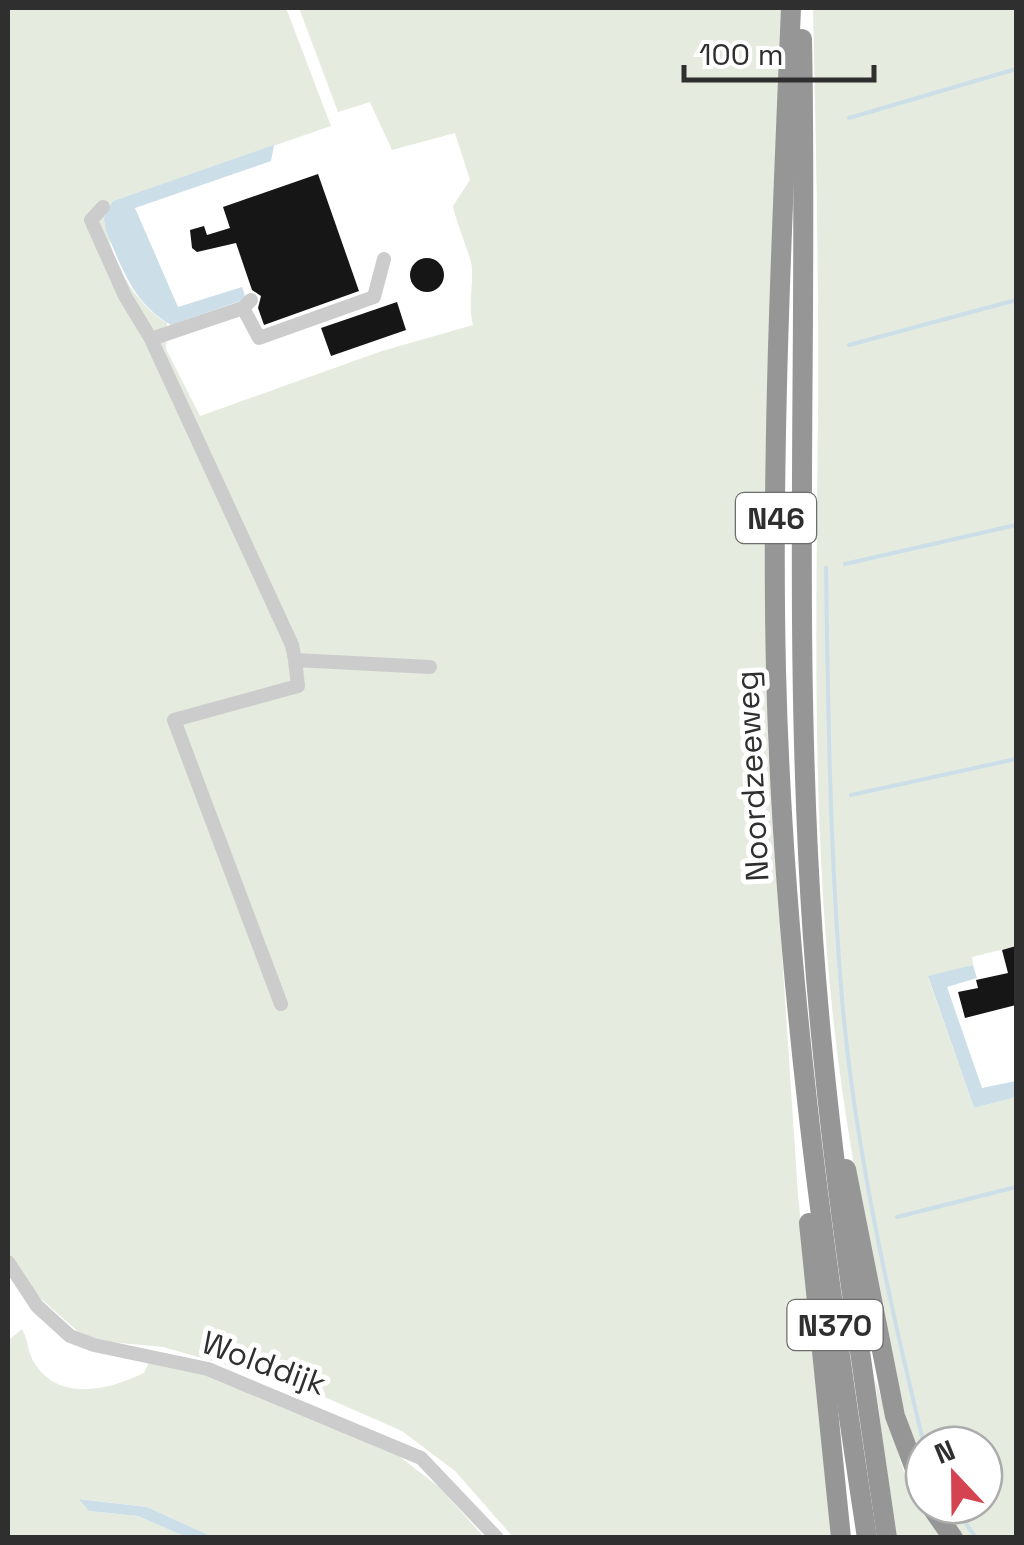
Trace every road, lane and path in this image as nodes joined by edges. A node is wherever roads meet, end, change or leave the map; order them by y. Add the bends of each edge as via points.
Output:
1 (791, 8) edge
2 (802, 8) edge
3 (103, 206) dead end
4 (384, 259) dead end
5 (150, 339) junction
6 (295, 660) junction
7 (430, 666) dead end
8 (281, 1004) dead end
9 (824, 1074) junction
10 (806, 1111) junction
11 (8, 1262) edge
12 (904, 1448) edge
13 (497, 1538) edge
14 (841, 1538) edge
15 (867, 1538) edge
16 (887, 1538) edge

1 - 10 highway, Noordzeeweg / N46 via 776,672
2 - 9 highway, Noordzeeweg / N46 via 804,749
3 - 5 street via 91,220
4 - 5 street via 374,297 259,338 247,304
5 - 6 street
6 - 7 street
6 - 8 street via 298,686 174,720
9 - 12 highway, N46
9 - 16 highway, Noordzeeweg / N46
10 - 14 highway, N46 via 814,1293
10 - 15 highway, Noordzeeweg / N370
11 - 13 street, Wolddijk via 36,1306 70,1336 208,1369 422,1458

